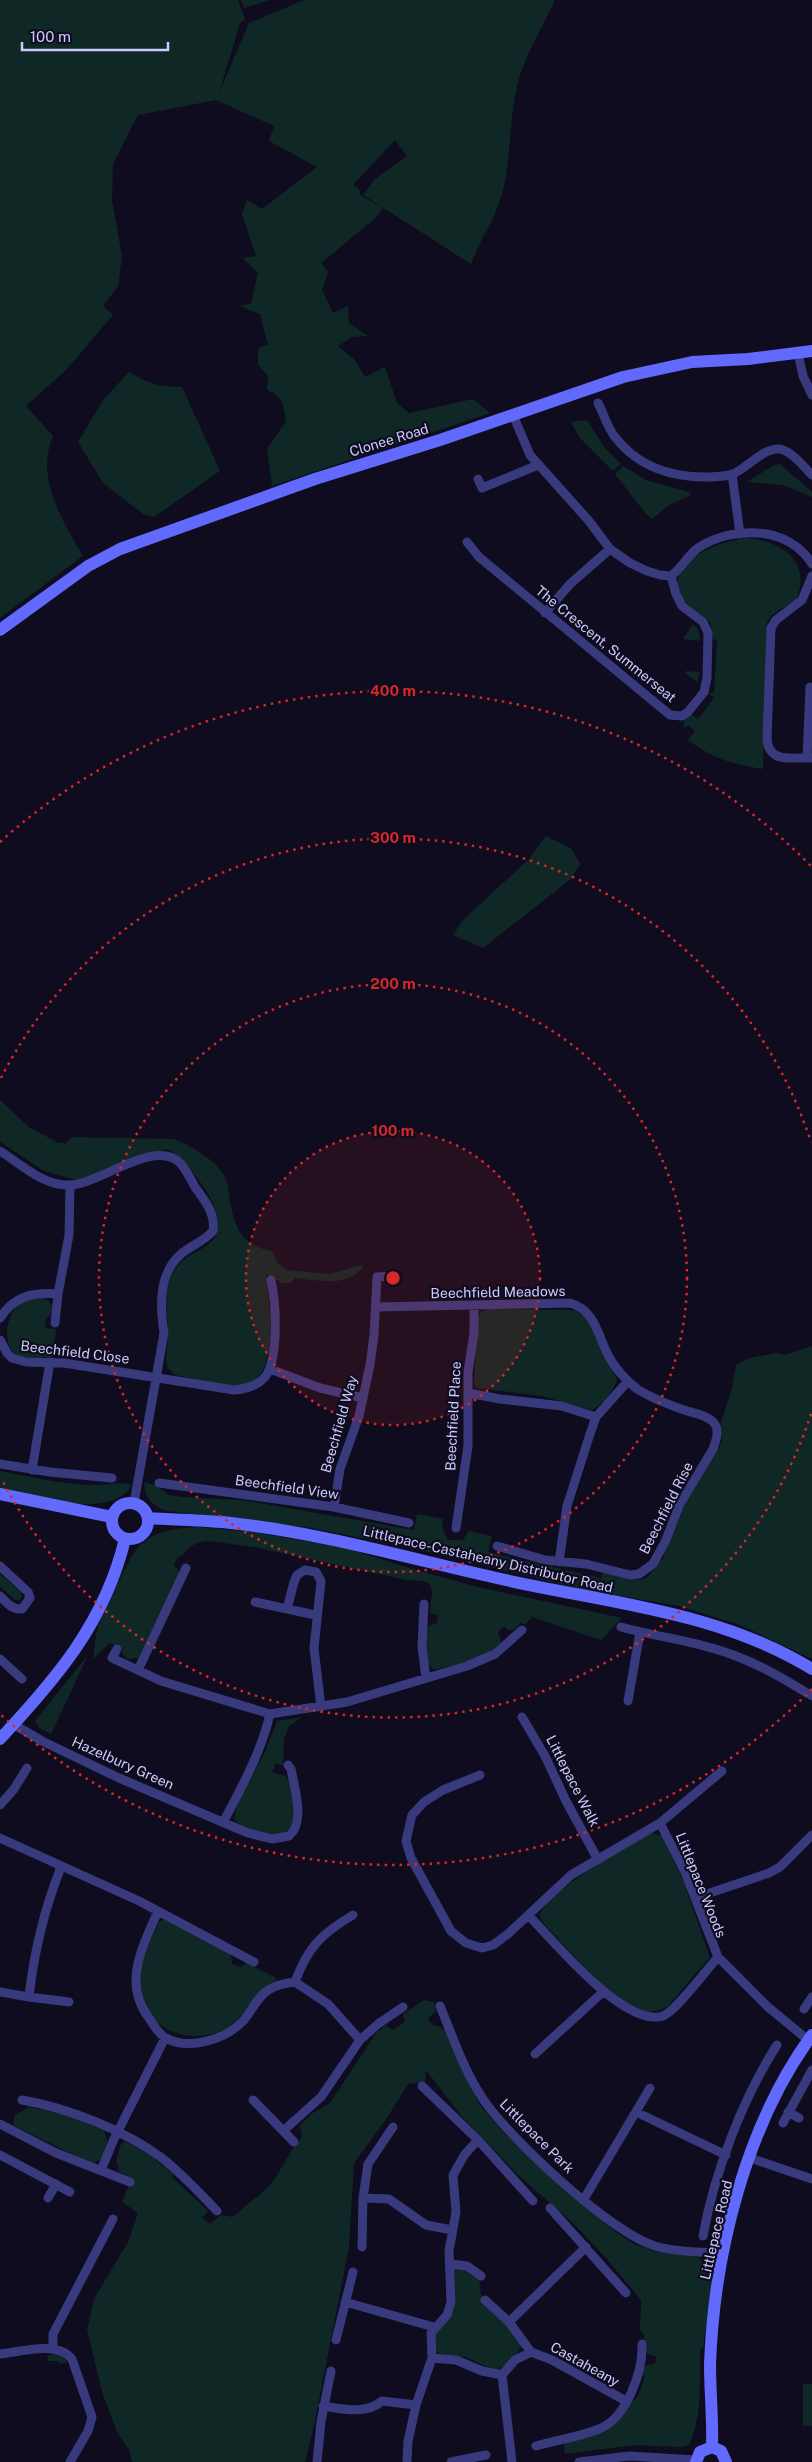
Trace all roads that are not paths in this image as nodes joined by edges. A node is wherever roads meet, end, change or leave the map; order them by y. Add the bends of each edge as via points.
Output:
1 (812, 351) edge
2 (798, 353) junction
3 (812, 395) edge
4 (598, 403) dead end
5 (513, 415) junction
6 (538, 465) junction
7 (732, 474) junction
8 (812, 475) edge
9 (478, 479) dead end
10 (740, 534) junction
11 (467, 542) dead end
12 (610, 549) junction
13 (812, 564) edge
14 (672, 576) junction
15 (812, 576) edge
16 (545, 612) junction
17 (0, 630) edge
18 (810, 688) dead end
19 (810, 758) edge
20 (0, 1151) edge
21 (70, 1186) junction
22 (395, 1276) dead end
23 (271, 1280) dead end
24 (58, 1294) junction
25 (474, 1305) junction
26 (376, 1307) junction
27 (0, 1318) edge
28 (55, 1323) dead end
29 (0, 1340) edge
30 (50, 1362) junction
31 (270, 1369) junction
32 (156, 1376) junction
33 (628, 1381) junction
34 (468, 1393) junction
35 (364, 1398) junction
36 (596, 1417) junction
37 (716, 1426) joint
38 (0, 1464) edge
39 (32, 1470) junction
40 (112, 1478) dead end
41 (159, 1483) dead end
42 (0, 1494) edge
43 (134, 1503) junction
44 (334, 1507) junction
45 (112, 1517) junction
46 (148, 1518) junction
47 (409, 1523) dead end
48 (456, 1528) dead end
49 (125, 1539) junction
50 (497, 1546) dead end
51 (559, 1562) junction
52 (0, 1566) edge
53 (186, 1568) dead end
54 (0, 1596) edge
55 (255, 1602) dead end
56 (424, 1604) dead end
57 (287, 1609) junction
58 (316, 1615) junction
59 (621, 1627) dead end
60 (522, 1630) dead end
61 (640, 1632) junction
62 (117, 1648) dead end
63 (0, 1659) edge
64 (812, 1669) edge
65 (138, 1670) junction
66 (426, 1678) junction
67 (22, 1679) dead end
68 (812, 1696) edge
69 (628, 1701) dead end
70 (320, 1708) junction
71 (270, 1714) junction
72 (522, 1717) dead end
73 (14, 1724) junction
74 (0, 1739) edge
75 (288, 1765) dead end
76 (27, 1768) dead end
77 (722, 1771) dead end
78 (480, 1775) dead end
79 (0, 1805) edge
80 (224, 1821) junction
81 (660, 1823) junction
82 (0, 1838) edge
83 (810, 1841) edge
84 (597, 1858) junction
85 (61, 1867) junction
86 (695, 1898) junction
87 (158, 1911) junction
88 (353, 1915) dead end
89 (529, 1916) junction
90 (718, 1957) junction
91 (254, 1962) dead end
92 (295, 1982) junction
93 (604, 1991) junction
94 (0, 1992) edge
95 (809, 1996) edge
96 (29, 1997) junction
97 (69, 2002) dead end
98 (440, 2006) dead end
99 (403, 2007) dead end
100 (804, 2009) dead end
101 (810, 2037) edge
102 (165, 2038) junction
103 (360, 2040) junction
104 (778, 2045) dead end
105 (763, 2048) dead end
106 (535, 2054) dead end
107 (771, 2055) junction
108 (812, 2070) edge
109 (422, 2086) dead end
110 (650, 2088) dead end
111 (22, 2100) dead end
112 (253, 2100) dead end
113 (636, 2112) junction
114 (788, 2112) junction
115 (799, 2118) dead end
116 (783, 2123) dead end
117 (0, 2124) edge
118 (393, 2127) dead end
119 (283, 2131) junction
120 (117, 2133) junction
121 (478, 2140) junction
122 (294, 2142) dead end
123 (0, 2155) edge
124 (726, 2155) junction
125 (750, 2158) junction
126 (101, 2170) junction
127 (812, 2179) edge
128 (130, 2182) dead end
129 (56, 2184) junction
130 (70, 2192) dead end
131 (48, 2198) dead end
132 (363, 2198) junction
133 (584, 2199) junction
134 (533, 2201) dead end
135 (550, 2208) dead end
136 (217, 2211) dead end
137 (113, 2219) dead end
138 (452, 2230) junction
139 (703, 2236) dead end
140 (362, 2247) dead end
141 (586, 2247) junction
142 (723, 2254) junction
143 (451, 2264) junction
144 (353, 2272) dead end
145 (480, 2276) dead end
146 (626, 2293) dead end
147 (485, 2300) dead end
148 (345, 2302) junction
149 (509, 2322) junction
150 (434, 2327) junction
151 (336, 2340) dead end
152 (642, 2344) dead end
153 (53, 2349) junction
154 (531, 2352) junction
155 (0, 2354) edge
156 (432, 2358) junction
157 (331, 2371) dead end
158 (502, 2375) junction
159 (626, 2400) junction
160 (323, 2406) junction
161 (416, 2406) junction
162 (536, 2446) dead end
163 (712, 2447) junction
164 (486, 2454) dead end
165 (696, 2461) edge
166 (70, 2462) edge
167 (316, 2462) edge
168 (407, 2462) edge
169 (451, 2462) edge
170 (512, 2462) edge
171 (579, 2462) edge
172 (726, 2462) edge

1 - 2 street, Clonee Road
2 - 3 street via 803,376
2 - 5 street, Clonee Road via 669,366 622,377
4 - 7 street via 614,436 649,466 683,476
5 - 6 street via 530,455
5 - 17 street, Clonee Road via 315,479 120,549 88,566
6 - 9 street via 482,488
6 - 12 street
7 - 8 street via 766,453 779,449 786,451
7 - 10 street
10 - 13 street via 779,537 802,551
10 - 14 street via 699,548
11 - 16 street, The Crescent, Summerseat via 479,557
12 - 14 street via 646,571
12 - 16 street via 570,584
14 - 16 street, The Crescent, Summerseat via 682,606 704,622 708,633 705,688 682,716 670,714
15 - 19 street via 802,600 776,620 771,628 767,747 777,757
18 - 19 street
20 - 21 street via 39,1177
21 - 24 street, Beechfield Close via 69,1235
21 - 32 street via 158,1154 181,1164 211,1211 215,1222 213,1231 180,1255 168,1271 161,1307 164,1333
22 - 26 street, Beechfield Way via 377,1277
23 - 31 street via 278,1291
24 - 27 street via 25,1295 7,1308
24 - 28 street, Beechfield Close
25 - 26 street, Beechfield Meadows
25 - 33 street, Beechfield Meadows via 580,1306 589,1315 608,1355
25 - 34 street, Beechfield Place
26 - 35 street, Beechfield Way
29 - 30 street, Beechfield Close via 12,1358 26,1362
30 - 32 street, Beechfield Close
30 - 39 street
31 - 32 street, Beechfield Close via 256,1384 234,1390
31 - 35 street via 320,1388
32 - 43 street
33 - 36 street
33 - 37 street, Beechfield Meadows via 656,1400 703,1416
34 - 36 street via 562,1406
34 - 48 street, Beechfield Place via 468,1446
35 - 44 street, Beechfield Way via 340,1469
36 - 51 street via 568,1506
37 - 51 street, Beechfield Rise via 717,1440 713,1449 680,1504 665,1542 647,1570 630,1575 600,1566
38 - 39 street
39 - 40 street
41 - 44 street, Beechfield View
42 - 45 street
43 - 45 street via 118,1508
43 - 46 street
44 - 47 street, Beechfield View
45 - 49 street via 113,1528
46 - 49 street via 142,1535
46 - 64 street, Littlepace-Castaheany Distributor Road via 232,1523 304,1534 690,1618 745,1635
49 - 73 street via 112,1583 87,1633 68,1662
50 - 51 street, Beechfield Rise
52 - 54 street via 28,1592 30,1598 19,1610
53 - 65 street
55 - 57 street
56 - 66 street via 422,1646
57 - 58 street
57 - 58 street via 298,1575 312,1570 320,1575 321,1581
58 - 70 street via 314,1648
59 - 61 street
60 - 66 street via 502,1650 489,1657
61 - 68 street via 740,1657
61 - 69 street
62 - 65 street via 112,1658
63 - 67 street
65 - 71 street via 168,1684
66 - 70 street
70 - 71 street
71 - 80 street via 260,1750
72 - 84 street, Littlepace Walk
73 - 74 street
73 - 80 street, Hazelbury Green via 119,1778
75 - 80 street, Hazelbury Green via 296,1803 296,1828 292,1833 278,1839 260,1837
76 - 79 street
77 - 81 street, Littlepace Woods
78 - 89 street via 431,1796 416,1809 406,1831 407,1848 451,1931 466,1944 482,1948 493,1945
81 - 84 street, Littlepace Woods
81 - 86 street, Littlepace Woods
82 - 85 street
83 - 86 street via 769,1873
84 - 89 street, Littlepace Woods via 571,1875
85 - 87 street
85 - 96 street via 41,1924
86 - 90 street, Littlepace Woods
87 - 91 street via 238,1960
87 - 102 street via 136,1964 134,1981 145,2014
88 - 92 street via 328,1930 314,1944
89 - 93 street, Littlepace Woods
90 - 93 street, Littlepace Woods via 673,2009 663,2016 633,2013
90 - 101 street, Littlepace Woods via 768,2008
92 - 102 street via 269,1989 234,2029 217,2039 180,2042
92 - 103 street via 328,2004
93 - 106 street
94 - 96 street
95 - 100 street
96 - 97 street
98 - 133 street, Littlepace Park via 477,2090 489,2108 521,2144
99 - 103 street
101 - 125 street, Littlepace Road via 778,2090
102 - 120 street
103 - 119 street via 321,2096
104 - 107 street
105 - 107 street
107 - 124 street via 746,2104
108 - 114 street
109 - 121 street
110 - 113 street
111 - 120 street via 62,2109
112 - 119 street
113 - 124 street
113 - 133 street
114 - 115 street
114 - 116 street
117 - 126 street via 56,2153
118 - 132 street via 368,2164
119 - 122 street
120 - 126 street
120 - 136 street via 161,2158
121 - 134 street
121 - 138 street via 453,2175 456,2212
123 - 129 street
124 - 139 street via 702,2222
125 - 127 street
125 - 142 street, Littlepace Road via 738,2190
126 - 128 street
129 - 130 street
129 - 131 street
132 - 138 street via 389,2199 426,2225
132 - 140 street
133 - 142 street, Littlepace Park via 627,2233 654,2246
135 - 141 street
137 - 153 street via 53,2334
138 - 143 street
141 - 146 street
141 - 149 street
142 - 163 street, Littlepace Road via 710,2364
143 - 145 street via 467,2266
143 - 150 street via 450,2309
144 - 148 street
147 - 149 street, Castaheany
148 - 150 street
148 - 151 street
149 - 154 street, Castaheany
150 - 156 street via 431,2333
152 - 159 street, Castaheany via 640,2373
153 - 155 street
153 - 166 street via 63,2351 72,2359 92,2417 88,2432
154 - 158 street, Castaheany via 515,2360
154 - 159 street, Castaheany
156 - 158 street via 463,2362 482,2371
156 - 161 street
157 - 160 street
158 - 170 street
159 - 162 street, Castaheany via 616,2416 601,2429
160 - 161 street via 365,2409 382,2401
160 - 167 street
161 - 168 street
163 - 165 street via 700,2452
163 - 172 street via 724,2454
164 - 169 street
165 - 171 street via 629,2456

